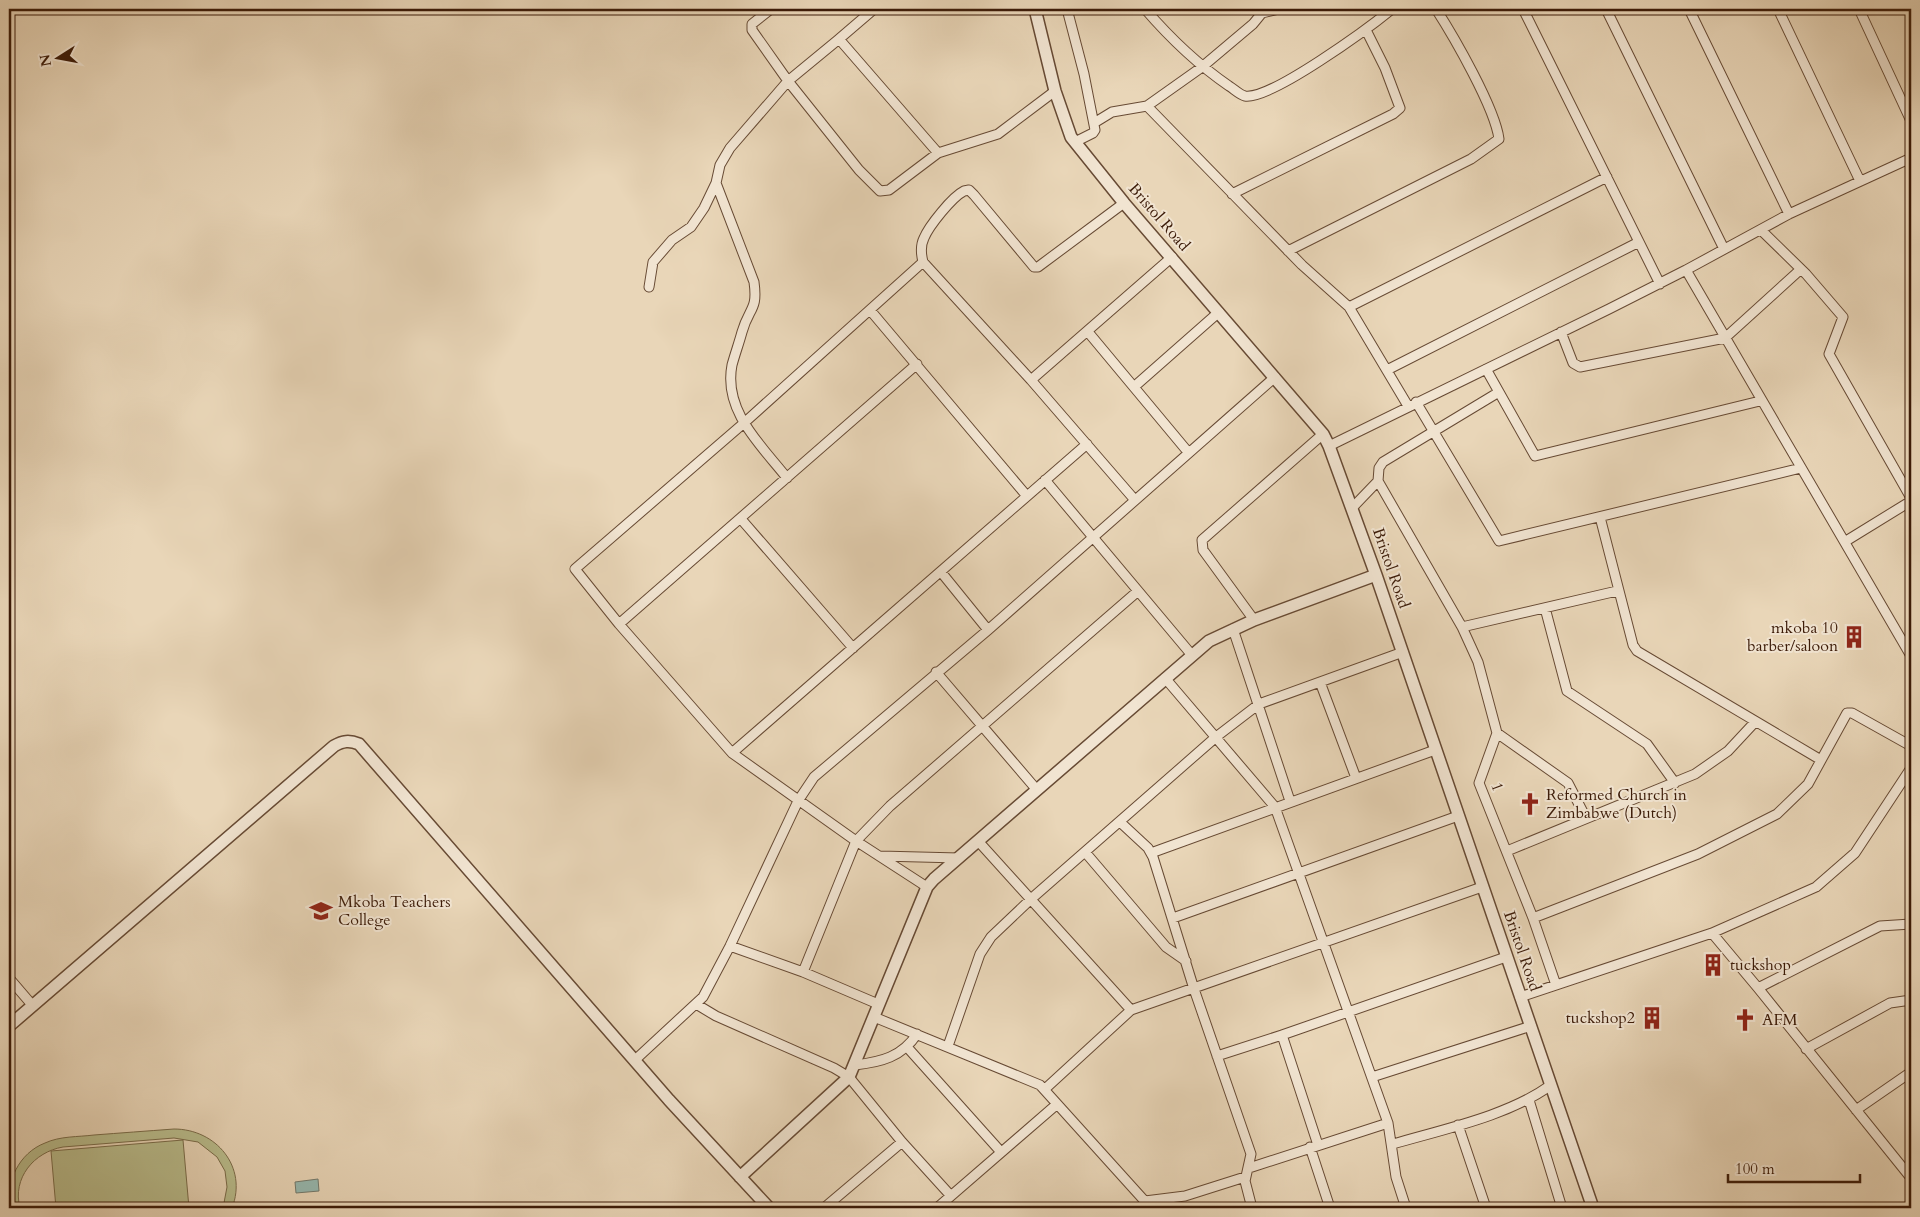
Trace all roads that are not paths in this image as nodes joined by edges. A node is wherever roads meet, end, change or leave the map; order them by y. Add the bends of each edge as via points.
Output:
1 (770, 9) edge
2 (874, 9) edge
3 (1034, 9) edge
4 (1067, 9) edge
5 (1145, 9) edge
6 (1279, 9) edge
7 (1392, 9) edge
8 (1436, 9) edge
9 (1523, 9) edge
10 (1606, 9) edge
11 (1689, 9) edge
12 (1778, 9) edge
13 (1859, 9) edge
14 (1261, 11) edge
15 (1366, 30) junction
16 (839, 39) junction
17 (1202, 67) junction
18 (788, 81) junction
19 (1054, 91) junction
20 (1147, 106) junction
21 (1911, 121) edge
22 (1094, 123) junction
23 (1075, 142) junction
24 (938, 153) junction
25 (1911, 158) edge
26 (1607, 177) junction
27 (1860, 181) junction
28 (716, 182) junction
29 (1232, 194) junction
30 (1124, 203) junction
31 (1789, 214) junction
32 (1761, 230) junction
33 (1639, 242) junction
34 (1724, 249) junction
35 (1288, 251) junction
36 (1172, 257) junction
37 (923, 262) junction
38 (1801, 269) junction
39 (1686, 270) junction
40 (1660, 284) junction
41 (649, 287) dead end
42 (1349, 307) junction
43 (870, 310) junction
44 (1219, 312) junction
45 (1088, 332) junction
46 (1561, 332) junction
47 (1725, 338) junction
48 (917, 364) junction
49 (1486, 369) junction
50 (1387, 370) junction
51 (1275, 377) junction
52 (1031, 380) junction
53 (1134, 386) junction
54 (1499, 392) junction
55 (1760, 401) junction
56 (1412, 404) junction
57 (744, 423) junction
58 (1435, 433) junction
59 (1323, 434) junction
60 (1087, 444) junction
61 (1330, 446) junction
62 (1188, 452) junction
63 (1801, 468) junction
64 (787, 478) junction
65 (1045, 480) junction
66 (1378, 481) junction
67 (1026, 495) junction
68 (1134, 499) junction
69 (1911, 499) edge
70 (1353, 507) junction
71 (1600, 517) junction
72 (741, 519) junction
73 (1093, 536) junction
74 (1846, 541) junction
75 (941, 572) junction
76 (1376, 575) junction
77 (1138, 591) junction
78 (1617, 591) junction
79 (1545, 608) junction
80 (1254, 620) junction
81 (619, 624) junction
82 (1462, 627) junction
83 (1233, 628) junction
84 (988, 630) junction
85 (853, 648) junction
86 (1402, 652) junction
87 (1192, 654) junction
88 (1911, 656) edge
89 (936, 672) junction
90 (1165, 678) junction
91 (1320, 682) junction
92 (1259, 704) junction
93 (1755, 722) junction
94 (983, 726) junction
95 (1497, 733) junction
96 (1216, 737) junction
97 (1911, 746) edge
98 (1435, 750) junction
99 (732, 754) junction
100 (1821, 760) junction
101 (1910, 773) edge
102 (1356, 778) junction
103 (1675, 783) junction
104 (1037, 790) junction
105 (798, 801) junction
106 (1290, 801) junction
107 (1275, 807) junction
108 (1458, 816) junction
109 (1586, 818) junction
110 (1120, 822) junction
111 (856, 841) junction
112 (978, 841) junction
113 (1507, 851) junction
114 (1085, 852) junction
115 (1151, 853) junction
116 (880, 856) junction
117 (959, 858) junction
118 (1300, 874) junction
119 (927, 887) junction
120 (1482, 887) junction
121 (1031, 899) junction
122 (1173, 918) junction
123 (1533, 918) junction
124 (1911, 924) edge
125 (1712, 934) junction
126 (1325, 944) junction
127 (730, 946) junction
128 (1506, 957) junction
129 (1186, 962) junction
130 (803, 972) junction
131 (9, 978) edge
132 (1556, 984) junction
133 (1758, 988) junction
134 (1194, 990) junction
135 (1520, 997) junction
136 (1911, 1000) edge
137 (696, 1004) junction
138 (878, 1004) junction
139 (33, 1006) junction
140 (1131, 1010) junction
141 (1349, 1011) junction
142 (874, 1017) junction
143 (9, 1026) edge
144 (1531, 1026) junction
145 (917, 1034) junction
146 (1282, 1035) junction
147 (948, 1046) junction
148 (907, 1047) junction
149 (1806, 1049) junction
150 (1217, 1056) junction
151 (635, 1060) junction
152 (855, 1065) junction
153 (1911, 1072) edge
154 (849, 1077) junction
155 (1372, 1077) junction
156 (1551, 1085) junction
157 (1045, 1089) junction
158 (1529, 1100) junction
159 (1056, 1104) junction
160 (1856, 1110) junction
161 (1388, 1123) junction
162 (1458, 1125) junction
163 (902, 1142) junction
164 (1393, 1144) junction
165 (1314, 1146) junction
166 (1001, 1152) junction
167 (1249, 1168) junction
168 (740, 1177) junction
169 (1245, 1177) junction
170 (1911, 1178) edge
171 (951, 1196) junction
172 (1148, 1205) edge
173 (769, 1208) edge
174 (824, 1208) edge
175 (936, 1208) edge
176 (1252, 1208) edge
177 (1330, 1208) edge
178 (1406, 1208) edge
179 (1486, 1208) edge
180 (1562, 1208) edge
181 (1590, 1208) edge

1 - 18 street via 751,27
2 - 16 street
3 - 19 street, Bristol Road
4 - 22 street
5 - 17 street
6 - 14 street
7 - 15 street
8 - 35 street via 1484,98 1498,140 1419,186
9 - 26 street
10 - 34 street
11 - 31 street
12 - 27 street
13 - 21 street
14 - 17 street via 1253,24
15 - 17 street via 1272,89 1254,96 1243,96
15 - 29 street via 1400,108 1394,114
16 - 18 street
16 - 24 street
17 - 20 street
18 - 24 street via 869,182 880,190 889,190
18 - 28 street via 730,148 720,165
19 - 23 street, Bristol Road
19 - 24 street via 998,134
20 - 22 street via 1112,112
20 - 29 street
22 - 23 street via 1093,133
23 - 30 street, Bristol Road
25 - 27 street
26 - 33 street
26 - 42 street
27 - 31 street
28 - 41 street via 691,227 672,240 653,262
28 - 57 street via 754,282 756,297 755,308 746,320 732,366 734,403
29 - 35 street
30 - 36 street, Bristol Road
30 - 37 street via 1034,267 974,194 964,191 937,218 924,237
31 - 32 street
32 - 34 street
32 - 38 street
33 - 40 street
33 - 50 street
34 - 39 street
35 - 42 street
36 - 44 street, Bristol Road
36 - 45 street
37 - 43 street
37 - 52 street
38 - 47 street
38 - 69 street via 1843,317 1829,354
39 - 40 street
39 - 47 street
40 - 46 street
42 - 50 street
43 - 48 street
43 - 57 street
44 - 51 street, Bristol Road
44 - 53 street
45 - 52 street
45 - 53 street
46 - 47 street via 1573,363 1580,367
46 - 49 street
47 - 55 street
48 - 64 street
48 - 67 street
49 - 54 street
49 - 56 street
50 - 56 street
51 - 59 street, Bristol Road
51 - 62 street
52 - 60 street
53 - 62 street
54 - 55 street via 1535,456
54 - 58 street
55 - 63 street
56 - 58 street
56 - 61 street
57 - 64 street
57 - 81 street via 576,566 576,572
58 - 66 street via 1383,462
58 - 71 street via 1499,540
59 - 61 street, Bristol Road
59 - 80 street via 1202,540 1203,550
60 - 65 street
60 - 68 street
61 - 70 street, Bristol Road
62 - 68 street
63 - 71 street
63 - 74 street
64 - 72 street
65 - 67 street
65 - 73 street
66 - 70 street
66 - 82 street
67 - 75 street
68 - 73 street
69 - 74 street
70 - 76 street, Bristol Road
71 - 78 street
72 - 81 street
72 - 85 street
73 - 77 street
73 - 84 street
74 - 88 street
75 - 84 street
75 - 85 street
76 - 80 street
76 - 86 street, Bristol Road
77 - 87 street
77 - 94 street
78 - 79 street
78 - 93 street via 1637,651
79 - 82 street
79 - 103 street via 1567,691 1647,744
80 - 83 street
81 - 99 street
82 - 95 street via 1481,669
83 - 87 street
83 - 92 street
84 - 89 street
85 - 99 street
86 - 91 street
86 - 98 street, Bristol Road
87 - 90 street
89 - 94 street
89 - 105 street via 824,768
90 - 96 street
90 - 104 street
91 - 92 street
91 - 102 street
92 - 96 street
92 - 106 street
93 - 100 street
93 - 103 street via 1706,768
94 - 104 street
94 - 111 street via 890,806
95 - 109 street via 1568,783
95 - 113 street, 1 via 1479,782
96 - 107 street
96 - 110 street
97 - 100 street via 1849,713
98 - 102 street
98 - 108 street, Bristol Road
99 - 105 street
100 - 123 street via 1808,784 1777,814 1698,854
101 - 125 street via 1855,853 1823,882
102 - 106 street
103 - 109 street
104 - 112 street
105 - 111 street
105 - 127 street
106 - 107 street
107 - 115 street
107 - 118 street
108 - 118 street
108 - 120 street, Bristol Road
109 - 113 street
110 - 114 street
110 - 115 street
111 - 116 street
111 - 130 street
112 - 117 street
112 - 121 street
113 - 123 street, 1
114 - 121 street
114 - 129 street via 1166,948
115 - 122 street
116 - 117 street
116 - 119 street
117 - 119 street
118 - 122 street
118 - 126 street
119 - 138 street
120 - 126 street
120 - 128 street, Bristol Road
121 - 140 street
121 - 147 street via 984,947
122 - 129 street
123 - 132 street, 1
124 - 133 street via 1880,926
125 - 132 street
125 - 133 street
126 - 134 street
126 - 141 street
127 - 130 street
127 - 137 street
128 - 135 street, Bristol Road
128 - 141 street
129 - 134 street
130 - 138 street
131 - 139 street
132 - 135 street
133 - 149 street
134 - 140 street
134 - 150 street
135 - 144 street, Bristol Road
136 - 149 street via 1890,1003
137 - 151 street
137 - 154 street
138 - 142 street
139 - 143 street
139 - 151 street via 334,746 347,741 359,744
140 - 157 street
141 - 146 street
141 - 155 street
142 - 145 street
142 - 152 street
144 - 155 street
144 - 156 street, Bristol Road
145 - 147 street
145 - 148 street
146 - 150 street
146 - 165 street
147 - 157 street
148 - 152 street via 883,1061
148 - 166 street
149 - 160 street
150 - 167 street via 1251,1154
151 - 168 street
152 - 154 street
153 - 160 street
154 - 163 street
154 - 168 street
155 - 161 street
156 - 158 street
156 - 181 street, Bristol Road
157 - 159 street
158 - 162 street
158 - 180 street
159 - 166 street
159 - 172 street
160 - 170 street
161 - 164 street
161 - 165 street
162 - 164 street
162 - 179 street
163 - 171 street
163 - 174 street
164 - 178 street via 1396,1177
165 - 167 street
165 - 177 street
166 - 171 street
167 - 169 street
168 - 173 street
169 - 172 street
169 - 176 street
171 - 175 street

